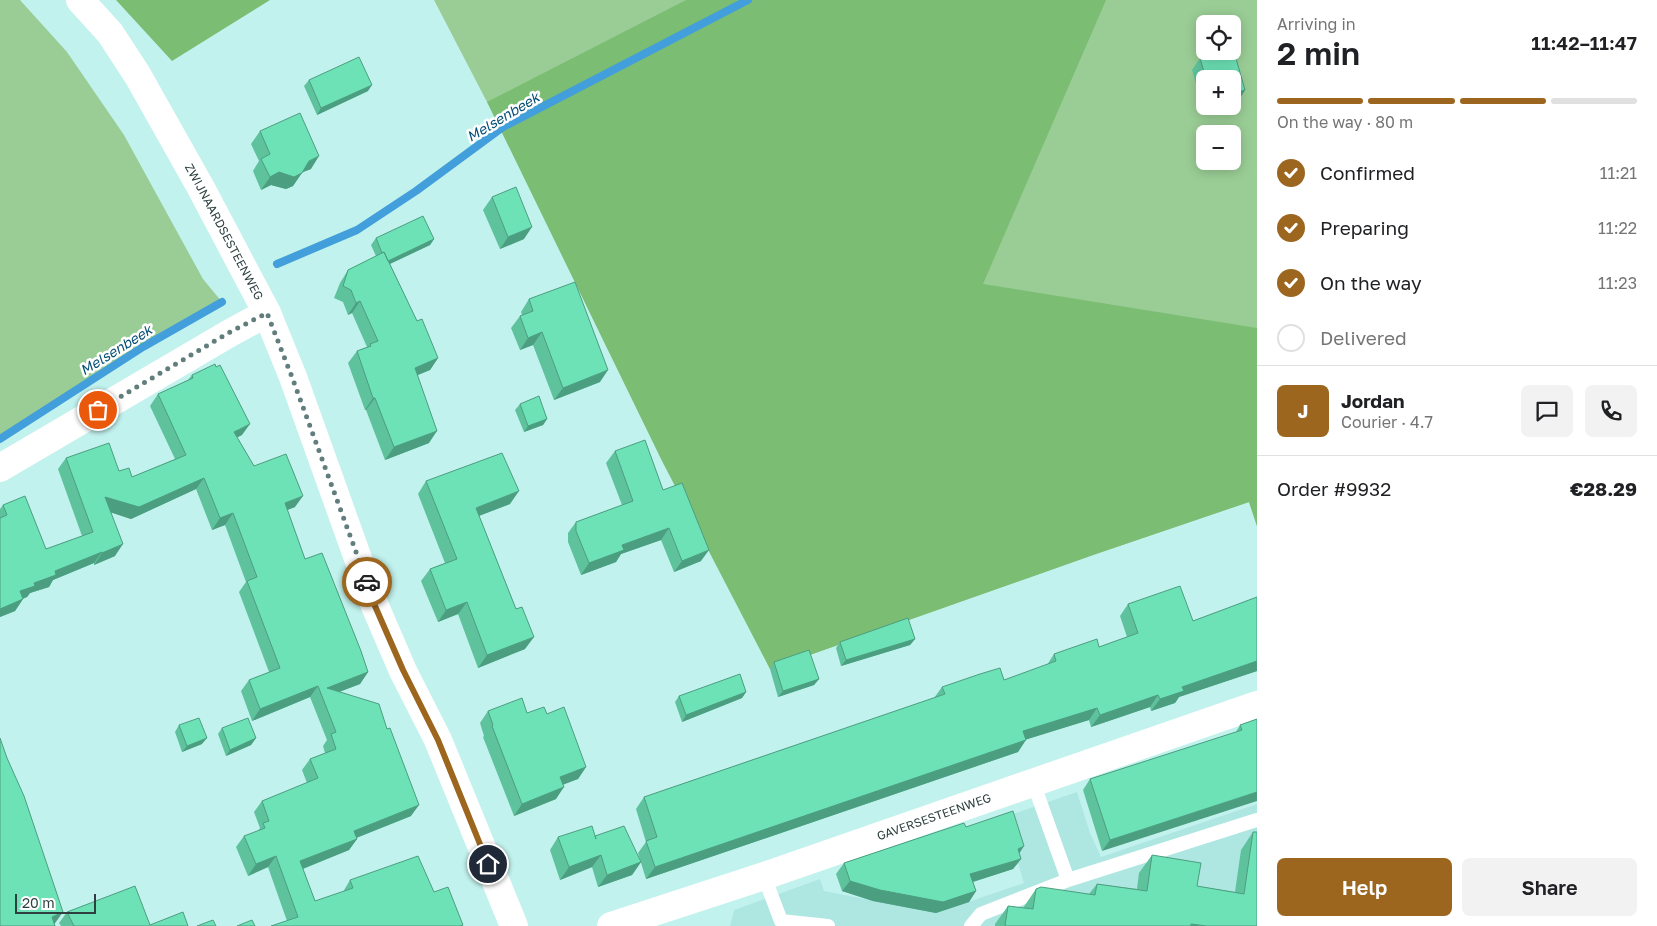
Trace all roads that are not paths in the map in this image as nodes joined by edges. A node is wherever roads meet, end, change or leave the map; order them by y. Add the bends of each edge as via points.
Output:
1 (80, 0) edge
2 (267, 313) junction
3 (0, 468) edge
4 (1257, 705) edge
5 (1033, 782) junction
6 (1257, 820) edge
7 (764, 876) junction
8 (1068, 880) junction
9 (514, 926) edge
10 (611, 926) edge
11 (828, 926) edge
12 (971, 926) edge

1 - 2 main road, ZWIJNAARDSESTEENWEG via 110,33 138,76
2 - 3 main road
2 - 9 main road, ZWIJNAARDSESTEENWEG via 375,606 438,740
4 - 5 main road, GAVERSESTEENWEG
5 - 7 main road, GAVERSESTEENWEG
5 - 8 lane
6 - 8 lane
7 - 10 main road, GAVERSESTEENWEG
7 - 11 lane via 781,921
8 - 12 lane via 981,914

